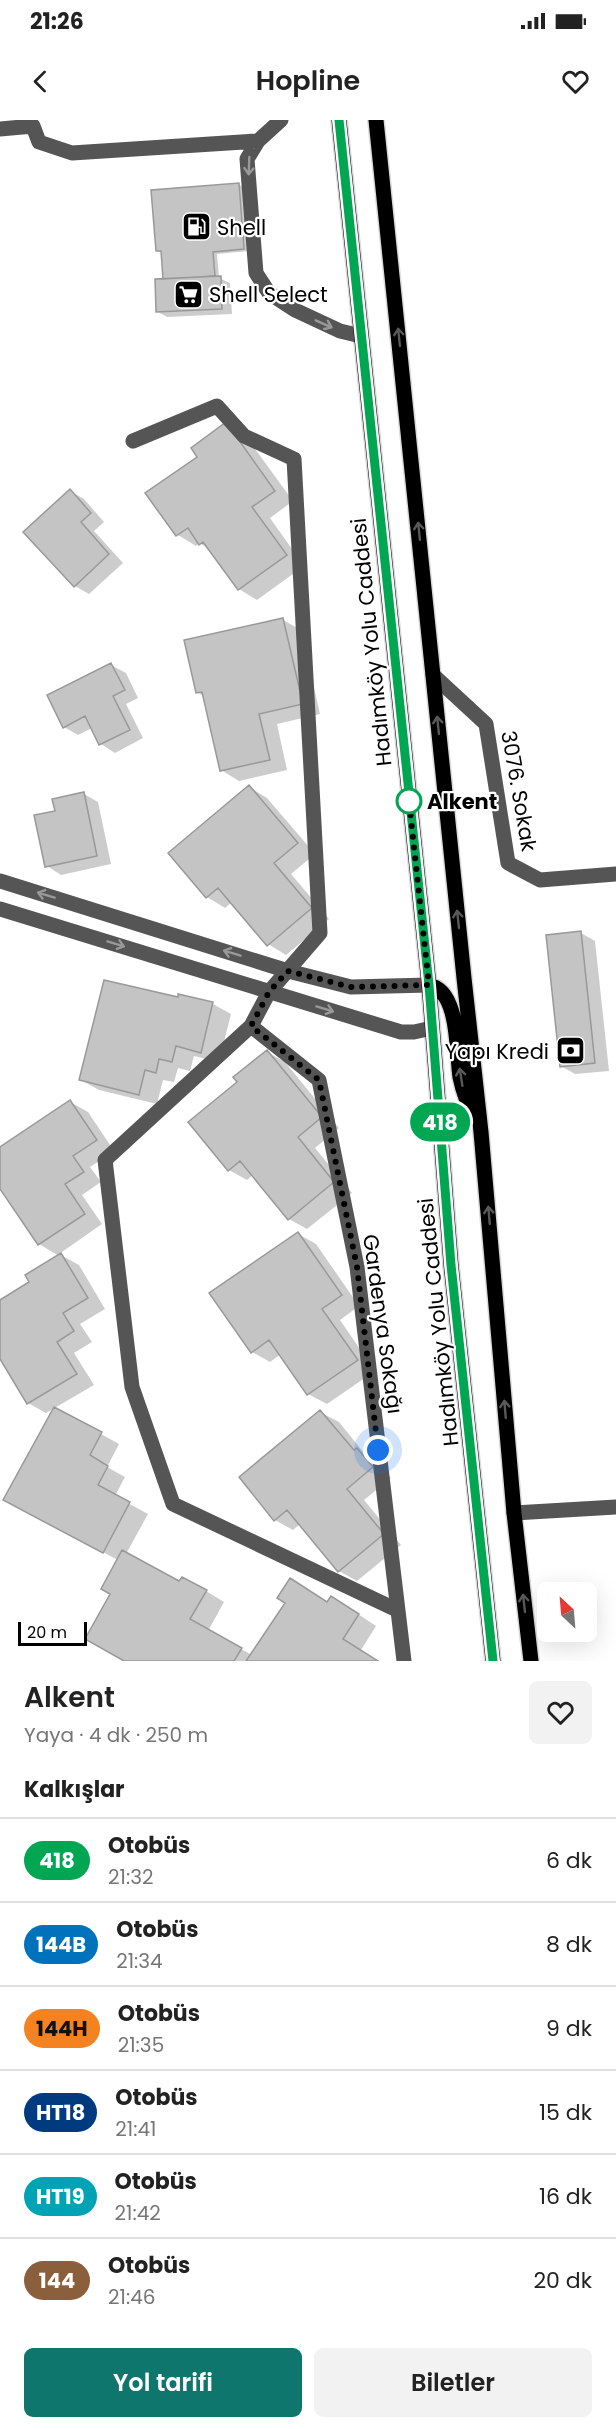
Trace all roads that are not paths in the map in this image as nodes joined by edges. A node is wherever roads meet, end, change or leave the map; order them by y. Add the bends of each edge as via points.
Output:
1 (281, 120) edge
2 (339, 120) edge
3 (376, 120) edge
4 (0, 129) edge
5 (258, 141) junction
6 (361, 336) junction
7 (133, 441) dead end
8 (433, 675) junction
9 (616, 874) edge
10 (0, 881) edge
11 (0, 909) edge
12 (288, 971) junction
13 (464, 978) junction
14 (429, 985) junction
15 (269, 992) junction
16 (452, 1014) junction
17 (251, 1026) junction
18 (432, 1028) junction
19 (482, 1132) junction
20 (616, 1507) edge
21 (514, 1513) junction
22 (397, 1610) junction
23 (404, 1661) edge
24 (493, 1661) edge
25 (531, 1661) edge

1 - 5 street
2 - 6 main road, Hadımköy Yolu Caddesi
8 -> 3 main road
4 - 5 street via 33,126 39,142 72,153
5 -> 6 street via 248,159 256,273 269,293 295,310 340,331
6 - 14 main road, Hadımköy Yolu Caddesi
7 - 12 street via 216,406 244,436 294,459 320,933
8 - 9 street, 3076. Sokak via 486,724 508,863 540,880
13 -> 8 main road
12 -> 10 street
11 -> 15 street
12 - 14 street via 351,987
12 - 15 street
13 - 16 main road
13 - 19 main road
14 - 16 main road via 443,992
14 - 18 main road, Hadımköy Yolu Caddesi
15 - 17 street
15 -> 18 street via 401,1032
16 - 18 main road
19 -> 16 main road via 463,1091
17 - 22 street, Gardenya Sokağı via 319,1080 357,1267
17 - 22 street via 105,1160 132,1388 172,1504
18 - 24 main road, Hadımköy Yolu Caddesi via 451,1265
21 -> 19 main road
20 - 21 street
25 -> 21 main road
22 - 23 street, Gardenya Sokağı

